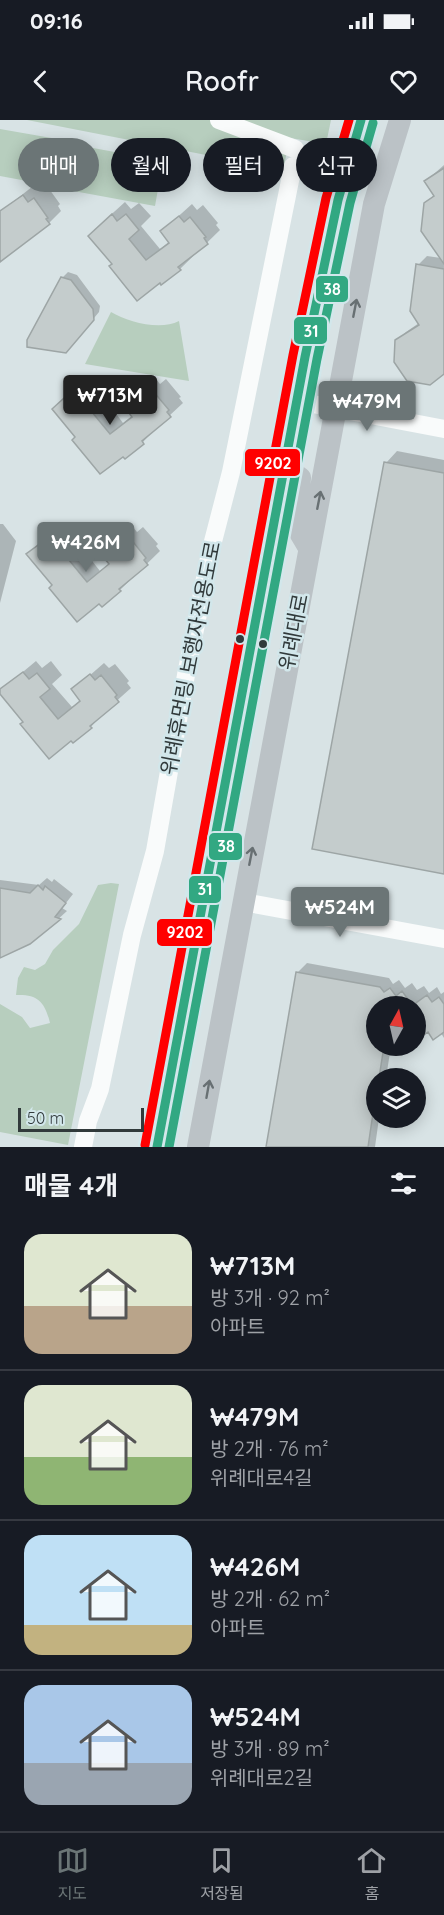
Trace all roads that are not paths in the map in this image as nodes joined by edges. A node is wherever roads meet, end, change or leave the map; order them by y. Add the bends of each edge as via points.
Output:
1 (219, 120) edge
2 (361, 120) edge
3 (400, 120) edge
4 (297, 401) junction
5 (336, 408) junction
6 (444, 429) edge
7 (283, 476) junction
8 (309, 548) junction
9 (243, 902) junction
10 (444, 939) edge
11 (83, 1147) edge
12 (157, 1147) edge
13 (198, 1147) edge

1 - 11 street, 위례휴먼링 보행자전용도로 via 294,158 231,472 210,553 155,852
2 - 4 main road, 위례대로 via 338,200
5 -> 3 main road, 위례대로 via 374,204
4 - 5 street
4 - 7 main road, 위례대로
5 - 6 street
8 -> 5 main road, 위례대로
7 - 8 main road via 293,473 300,478 296,526
7 - 12 main road, 위례대로
9 -> 8 main road, 위례대로
9 - 10 street
13 -> 9 main road, 위례대로

